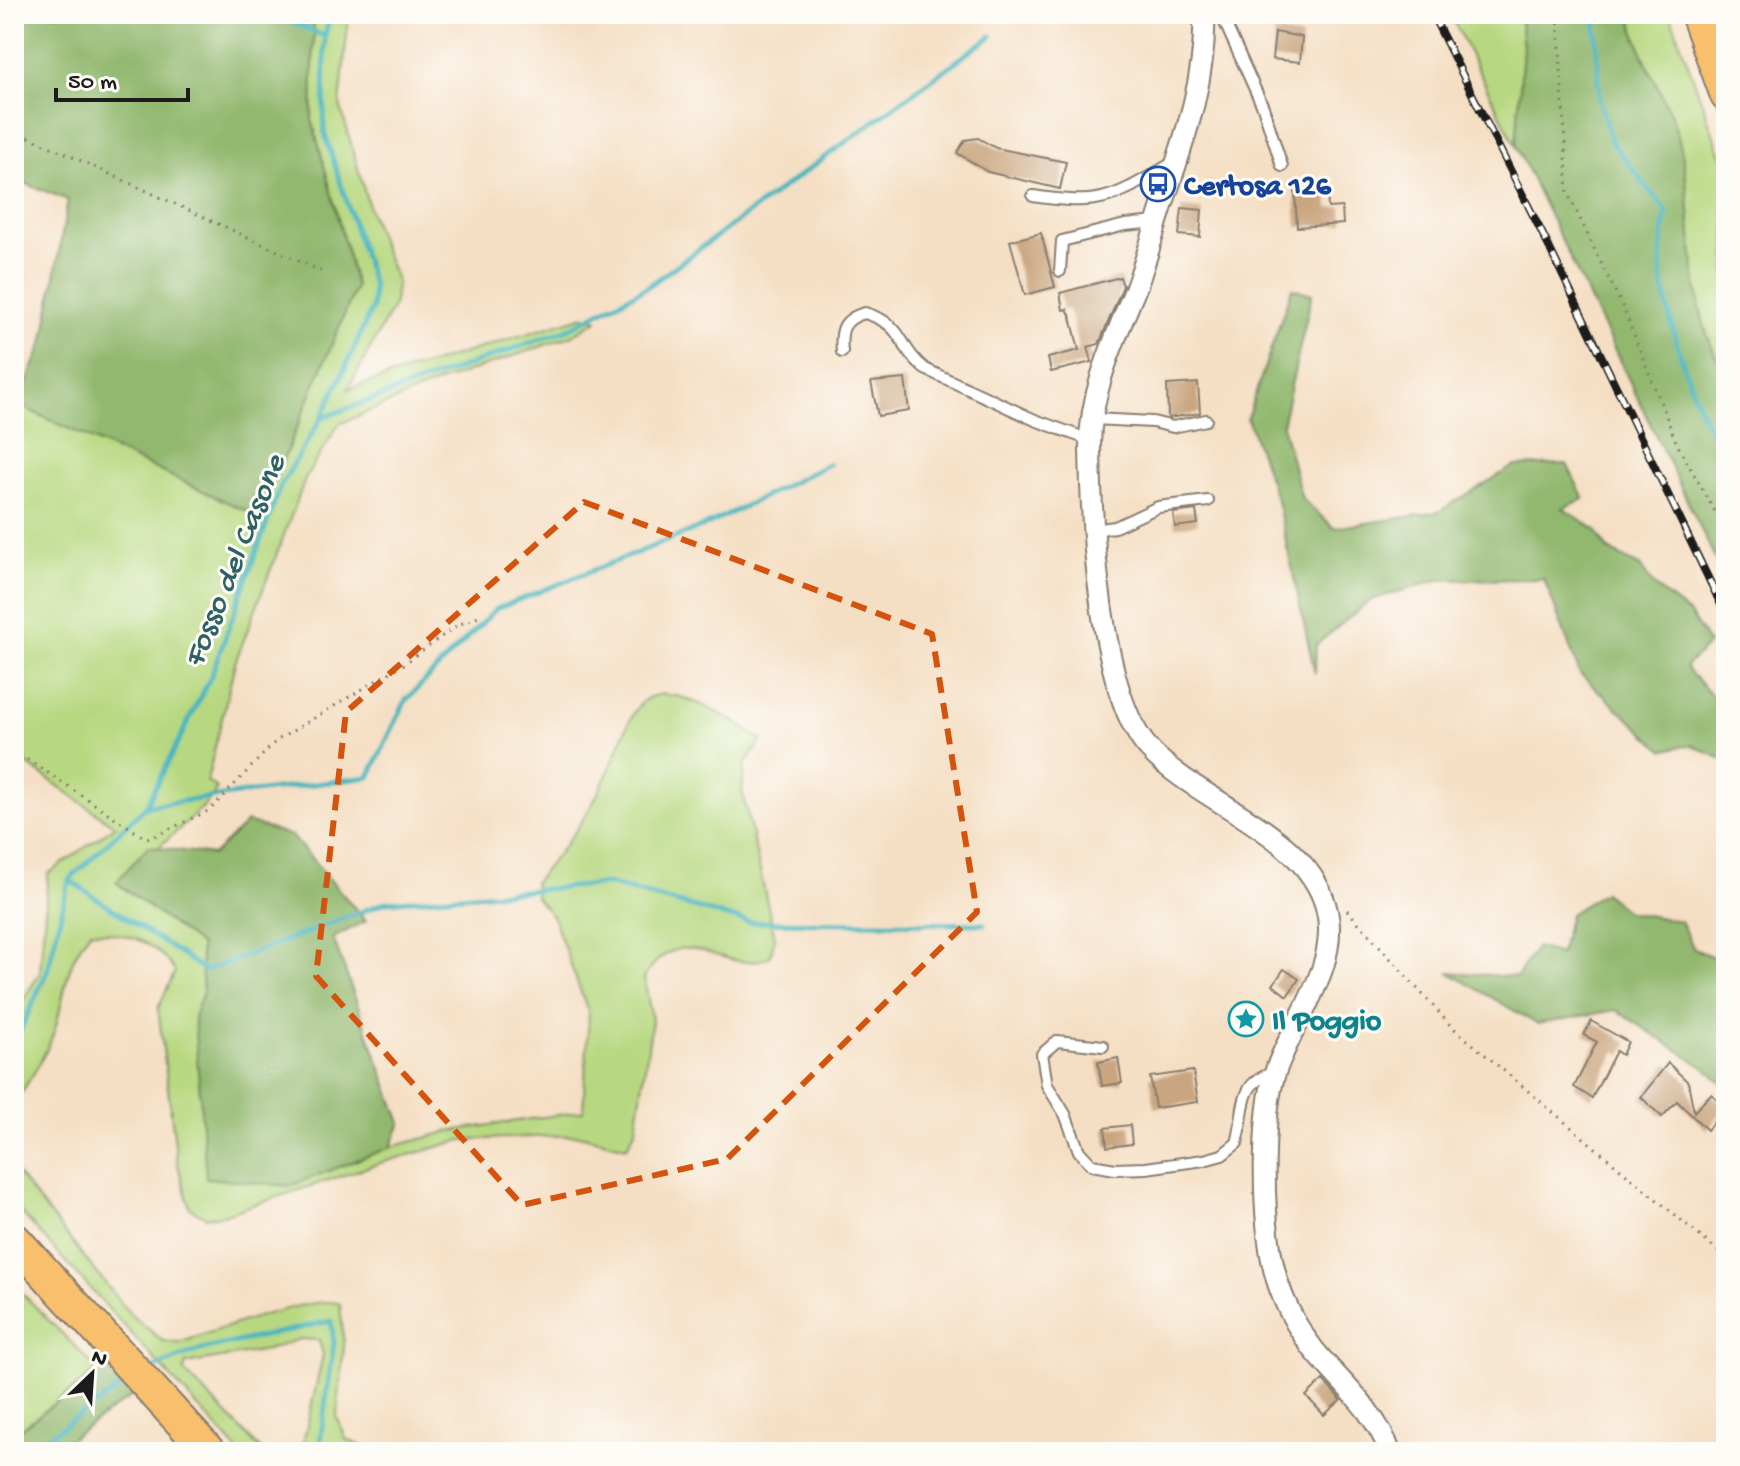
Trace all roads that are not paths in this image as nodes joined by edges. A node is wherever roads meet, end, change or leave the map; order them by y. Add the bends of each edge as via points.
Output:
1 (1204, 14) edge
2 (1221, 14) edge
3 (1696, 14) edge
4 (1715, 14) edge
5 (1726, 45) edge
6 (1726, 96) edge
7 (1177, 160) junction
8 (1282, 166) dead end
9 (1033, 196) dead end
10 (1157, 222) junction
11 (1060, 271) dead end
12 (842, 352) dead end
13 (1093, 419) junction
14 (1206, 420) dead end
15 (1090, 440) junction
16 (1208, 501) dead end
17 (1094, 530) junction
18 (1103, 1046) dead end
19 (1275, 1073) junction
20 (14, 1239) edge
21 (209, 1452) edge
22 (1390, 1452) edge

1 - 7 street via 1202,63
2 - 8 lane via 1263,107
3 - 6 main road
4 - 5 lane
7 - 9 lane via 1116,196 1080,203
7 - 10 street
10 - 11 lane via 1062,241
10 - 13 street via 1102,374
12 - 15 lane via 840,332 845,323 865,313 885,319 925,369
13 - 14 lane via 1173,427
13 - 15 street
15 - 17 street
16 - 17 lane via 1158,507 1115,527
17 - 19 street via 1113,665 1137,732 1174,771 1273,839 1314,883 1326,906 1327,946
18 - 19 lane via 1057,1041 1042,1054 1043,1068 1079,1151 1092,1165 1115,1169 1222,1155 1237,1143 1246,1090 1263,1075
19 - 22 street via 1265,1189 1277,1286 1301,1331 1367,1409
20 - 21 highway

